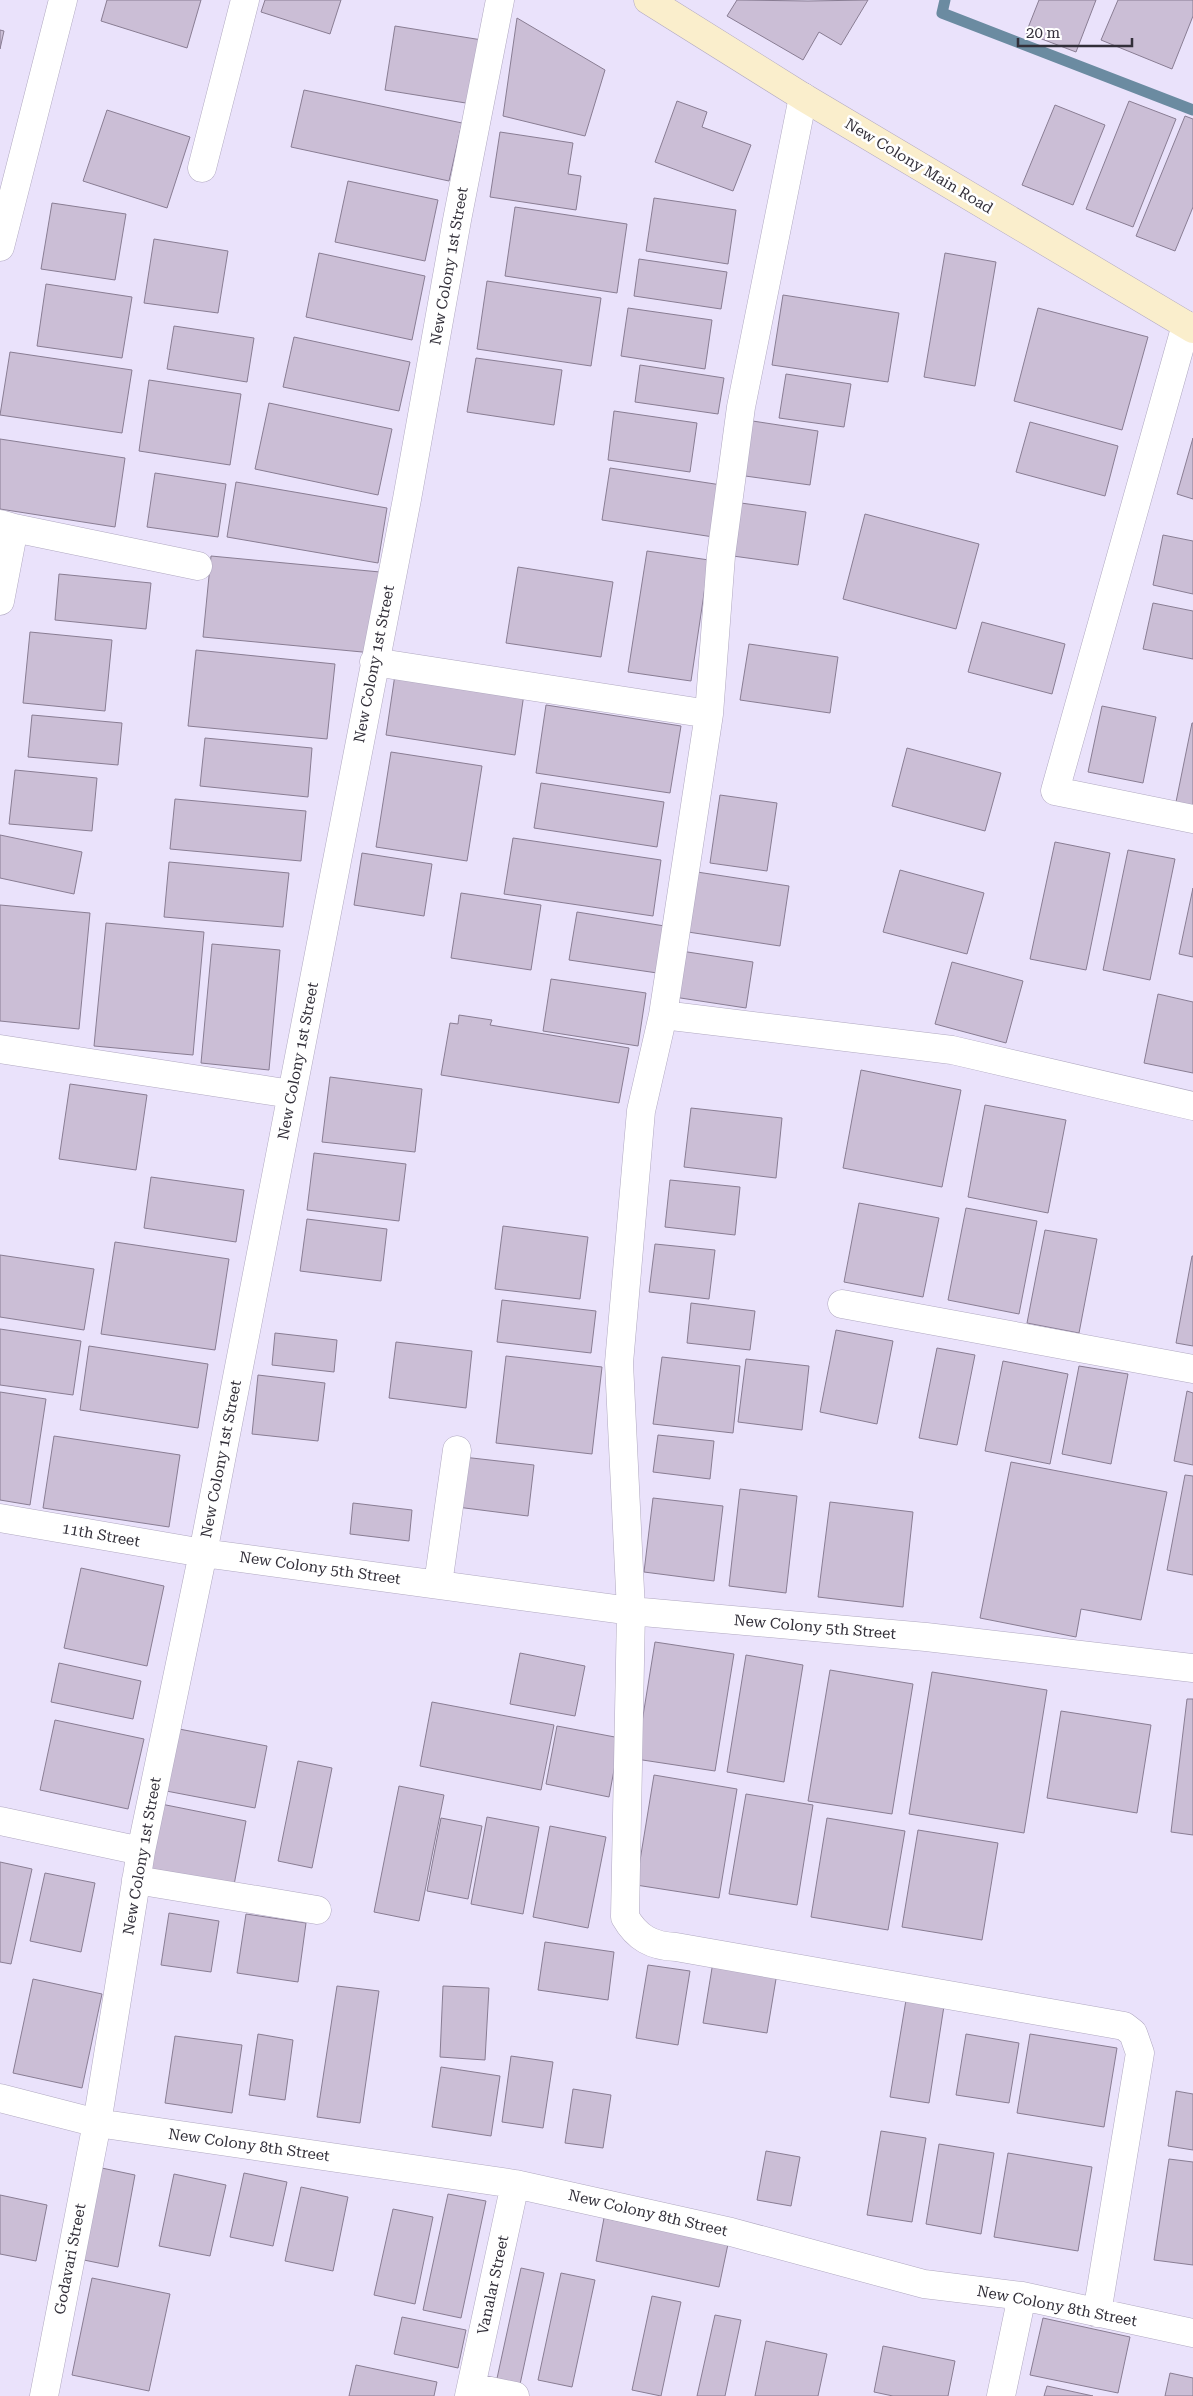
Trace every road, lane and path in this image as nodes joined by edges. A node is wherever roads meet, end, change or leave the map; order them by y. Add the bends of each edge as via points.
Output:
1 (64, 0) edge
2 (245, 0) edge
3 (500, 0) edge
4 (648, 0) edge
5 (804, 97) junction
6 (202, 168) dead end
7 (0, 246) edge
8 (1190, 327) edge
9 (7, 526) edge
10 (198, 566) dead end
11 (0, 600) edge
12 (374, 662) junction
13 (709, 714) junction
14 (1193, 819) edge
15 (663, 1015) junction
16 (0, 1049) edge
17 (291, 1094) junction
18 (1193, 1106) edge
19 (842, 1304) dead end
20 (1193, 1370) edge
21 (457, 1450) dead end
22 (0, 1518) edge
23 (203, 1553) junction
24 (438, 1584) junction
25 (631, 1611) junction
26 (1193, 1668) edge
27 (0, 1821) edge
28 (141, 1851) junction
29 (136, 1880) junction
30 (317, 1910) dead end
31 (0, 2098) edge
32 (97, 2123) junction
33 (515, 2184) junction
34 (1022, 2296) junction
35 (1097, 2313) junction
36 (1193, 2333) edge
37 (470, 2391) edge
38 (44, 2396) edge
39 (515, 2396) edge
40 (1001, 2396) edge

1 - 7 street
2 - 6 street
3 - 12 street, New Colony 1st Street
4 - 5 street, New Colony Main Road
5 - 8 street, New Colony Main Road
5 - 13 street via 741,407 721,556
8 - 14 street via 1055,791
9 - 10 street
9 - 11 street
12 - 13 street
12 - 17 street, New Colony 1st Street
13 - 15 street
15 - 18 street via 952,1050
15 - 25 street via 641,1111 619,1363
16 - 17 street
17 - 23 street, New Colony 1st Street
19 - 20 street
21 - 24 street
22 - 23 street, 11th Street
23 - 24 street, New Colony 5th Street
23 - 28 street, New Colony 1st Street
24 - 25 street, New Colony 5th Street
25 - 26 street, New Colony 5th Street via 926,1637
25 - 35 street via 624,1907 625,1917 640,1936 663,1947 1124,2026 1133,2033 1140,2054 1139,2067
27 - 28 street
28 - 29 street, New Colony 1st Street
29 - 30 street
29 - 32 street, New Colony 1st Street
31 - 32 street, New Colony 8th Street
32 - 33 street, New Colony 8th Street
32 - 38 street, Godavari Street
33 - 34 street, New Colony 8th Street via 731,2232 924,2284
33 - 37 street, Vanalar Street
34 - 35 street, New Colony 8th Street
34 - 40 street
35 - 36 street, New Colony 8th Street
37 - 39 street

